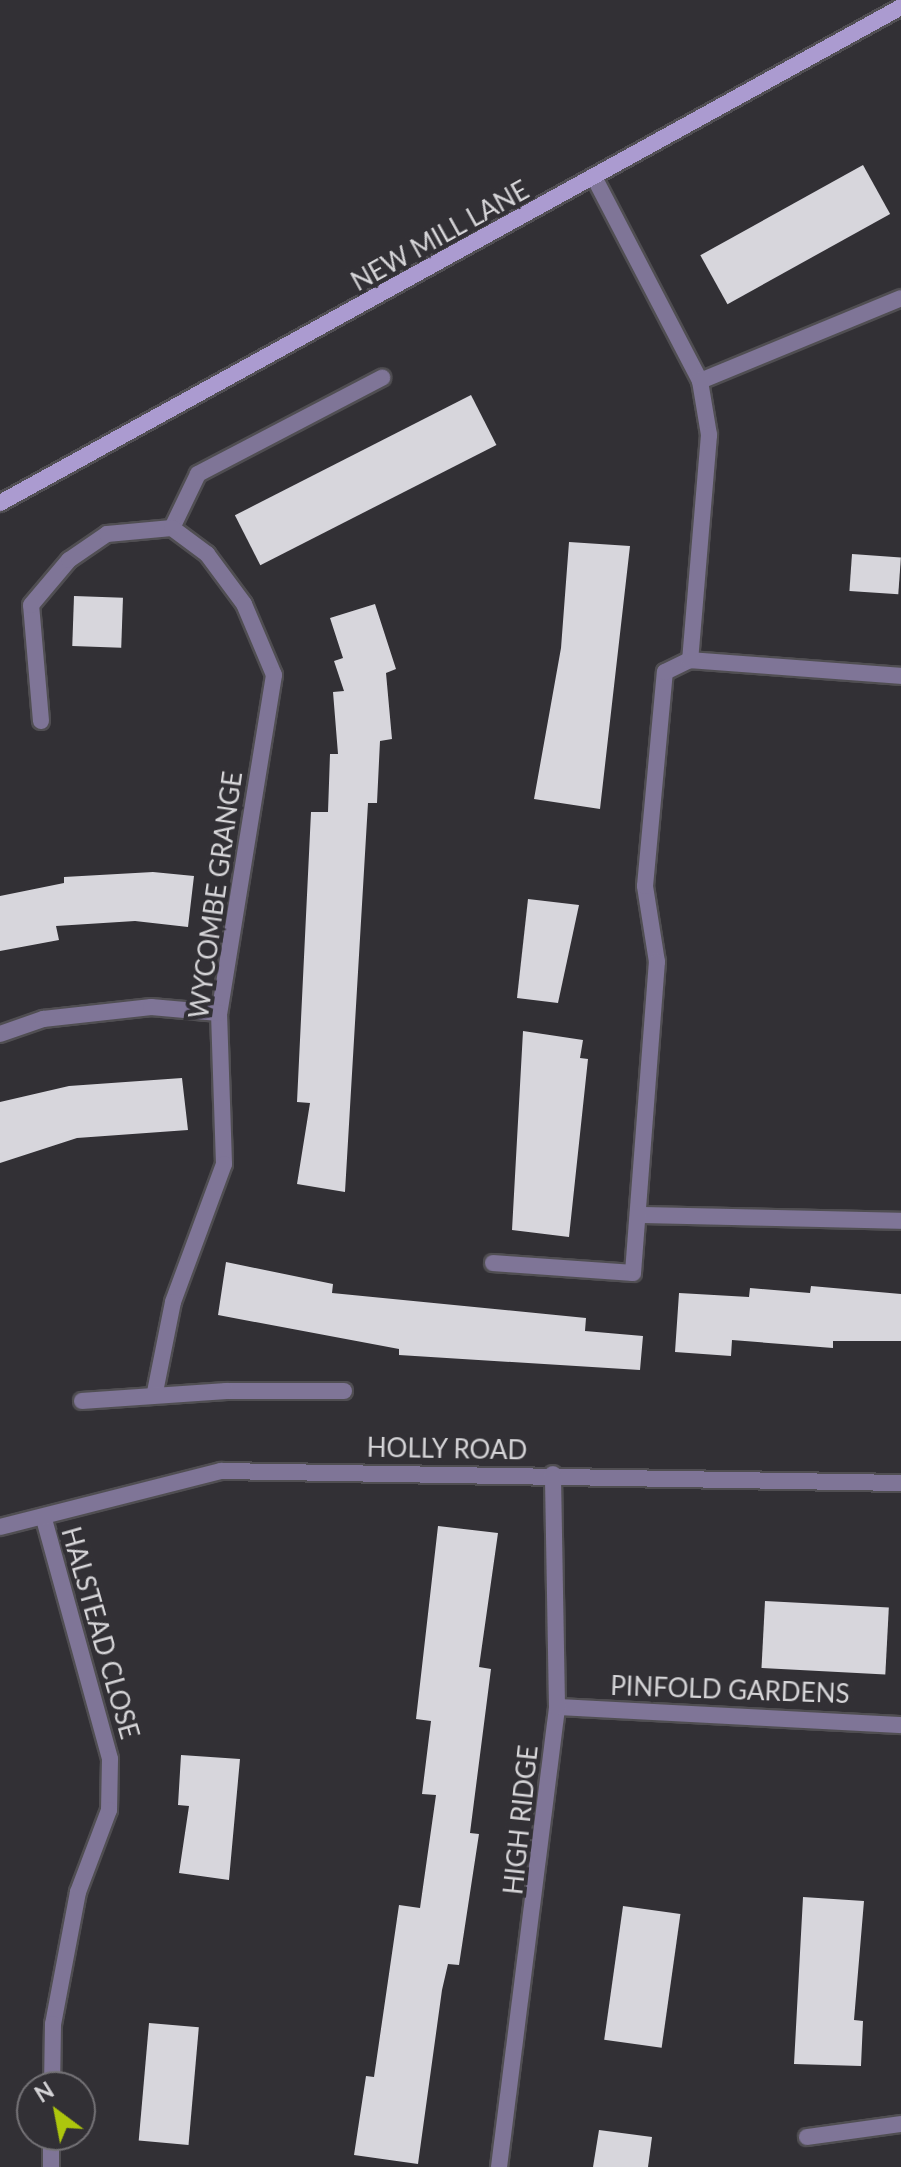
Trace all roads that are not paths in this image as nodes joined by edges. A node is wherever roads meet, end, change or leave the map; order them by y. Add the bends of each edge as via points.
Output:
1 (901, 7) edge
2 (595, 179) junction
3 (901, 298) edge
4 (382, 378) dead end
5 (700, 381) junction
6 (0, 503) edge
7 (172, 528) junction
8 (690, 660) junction
9 (901, 676) edge
10 (41, 721) dead end
11 (219, 1013) junction
12 (0, 1034) edge
13 (640, 1215) junction
14 (901, 1221) edge
15 (493, 1263) dead end
16 (344, 1391) dead end
17 (155, 1392) junction
18 (82, 1401) dead end
19 (553, 1474) junction
20 (901, 1483) edge
21 (44, 1519) junction
22 (0, 1527) edge
23 (557, 1707) junction
24 (901, 1725) edge
25 (52, 2071) edge
26 (901, 2124) edge
27 (807, 2137) dead end
28 (499, 2167) edge

1 - 2 street, NEW MILL LANE
2 - 5 street
2 - 6 street, NEW MILL LANE
3 - 5 street
4 - 7 street via 198,474
5 - 8 street via 709,435
7 - 10 street via 107,534 69,560 31,605
7 - 11 street, WYCOMBE GRANGE via 207,554 244,604 274,675
8 - 9 street
8 - 13 street via 665,672 645,886 657,962
11 - 12 street via 151,1007 43,1019
11 - 17 street, WYCOMBE GRANGE via 224,1164 173,1302
13 - 14 street
13 - 15 street via 633,1273
16 - 17 street
17 - 18 street
19 - 20 street, HOLLY ROAD
19 - 21 street, HOLLY ROAD via 221,1471
19 - 23 street, HIGH RIDGE
21 - 22 street, HOLLY ROAD
21 - 25 street, HALSTEAD CLOSE via 110,1759 109,1810 78,1892 53,2024
23 - 24 street, PINFOLD GARDENS
23 - 28 street, HIGH RIDGE
26 - 27 street

